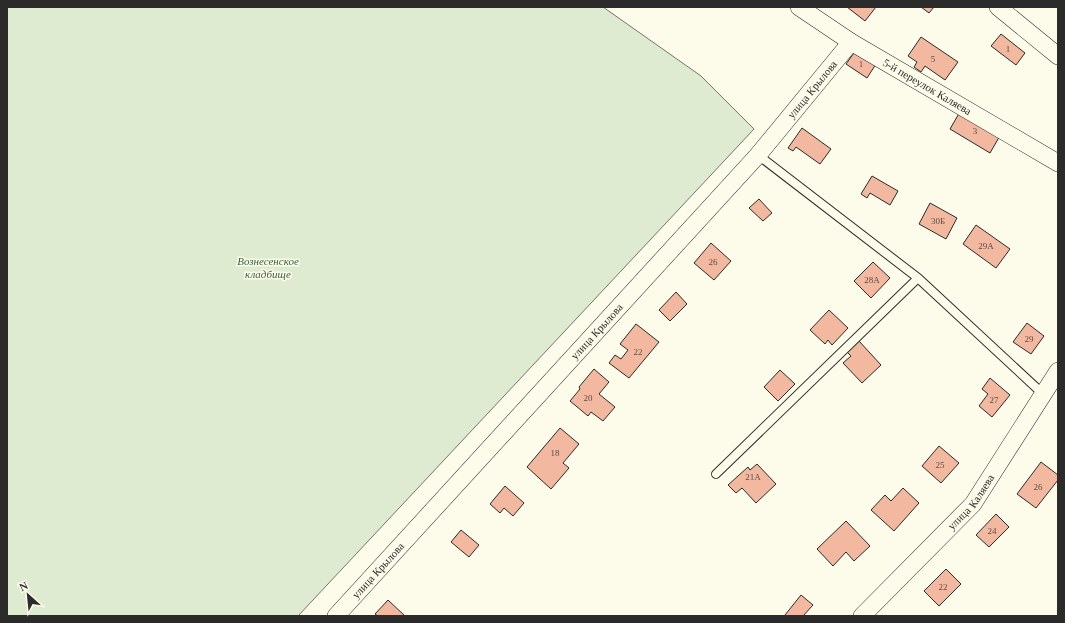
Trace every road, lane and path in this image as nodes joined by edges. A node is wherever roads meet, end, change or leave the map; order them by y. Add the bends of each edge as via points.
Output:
1 (799, 7) edge
2 (998, 7) edge
3 (851, 42) junction
4 (1058, 56) edge
5 (758, 156) junction
6 (1058, 162) edge
7 (918, 278) junction
8 (1058, 371) edge
9 (1043, 394) junction
10 (716, 474) dead end
11 (336, 616) edge
12 (862, 616) edge

1 - 3 street, 5-й переулок Каляева
2 - 4 street
3 - 5 street, улица Крылова
3 - 6 street, 5-й переулок Каляева
5 - 7 lane
5 - 11 street, улица Крылова
7 - 9 lane
7 - 10 lane
8 - 9 street, улица Каляева
9 - 12 street, улица Каляева via 973,504

